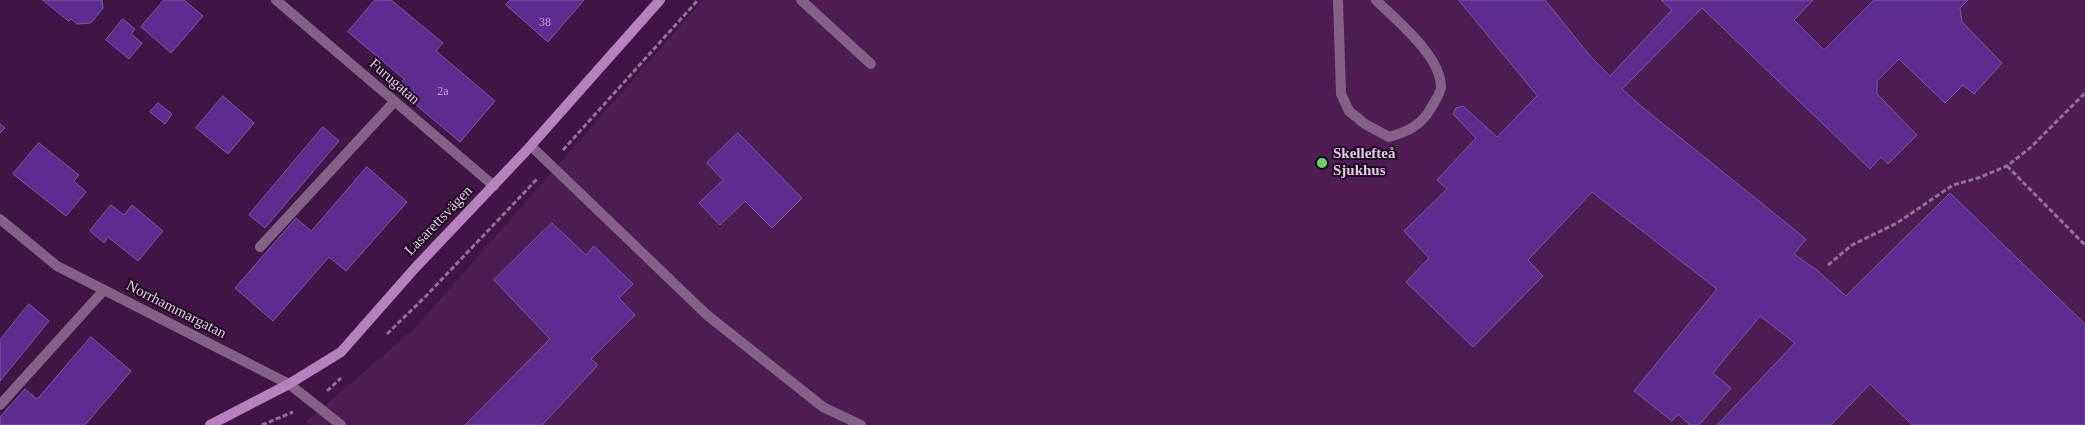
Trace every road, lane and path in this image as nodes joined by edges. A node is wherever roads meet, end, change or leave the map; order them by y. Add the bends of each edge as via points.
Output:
1 (276, 0) edge
2 (660, 0) edge
3 (698, 0) edge
4 (801, 0) edge
5 (1338, 0) edge
6 (1376, 0) edge
7 (871, 64) dead end
8 (2085, 93) edge
9 (394, 102) junction
10 (531, 146) junction
11 (550, 165) junction
12 (2007, 166) junction
13 (494, 186) junction
14 (0, 218) edge
15 (2085, 245) edge
16 (260, 247) dead end
17 (1828, 265) dead end
18 (104, 290) junction
19 (384, 336) dead end
20 (342, 377) dead end
21 (289, 384) junction
22 (314, 404) junction
23 (0, 405) edge
24 (210, 425) edge
25 (262, 425) edge
26 (341, 425) edge
27 (861, 425) edge

1 - 9 street, Furugatan
2 - 10 main road, Lasarettsvägen
3 - 11 path
4 - 7 street
5 - 6 street via 1341,94 1350,111 1389,137 1416,128 1441,89 1438,71 1429,55
8 - 12 path via 2030,148
9 - 13 street, Furugatan
9 - 16 street
10 - 11 street
10 - 13 main road, Lasarettsvägen
11 - 19 path
11 - 27 street via 707,315 823,407
12 - 15 path
12 - 17 path via 1953,185 1897,223 1852,244
13 - 21 main road, Lasarettsvägen via 415,268 341,352
14 - 18 street, Norrhammargatan via 58,266
18 - 21 street, Norrhammargatan
18 - 23 street
20 - 22 path
21 - 22 street, Norrhammargatan
21 - 24 main road, Lasarettsvägen
22 - 25 path
22 - 26 street, Norrhammargatan

